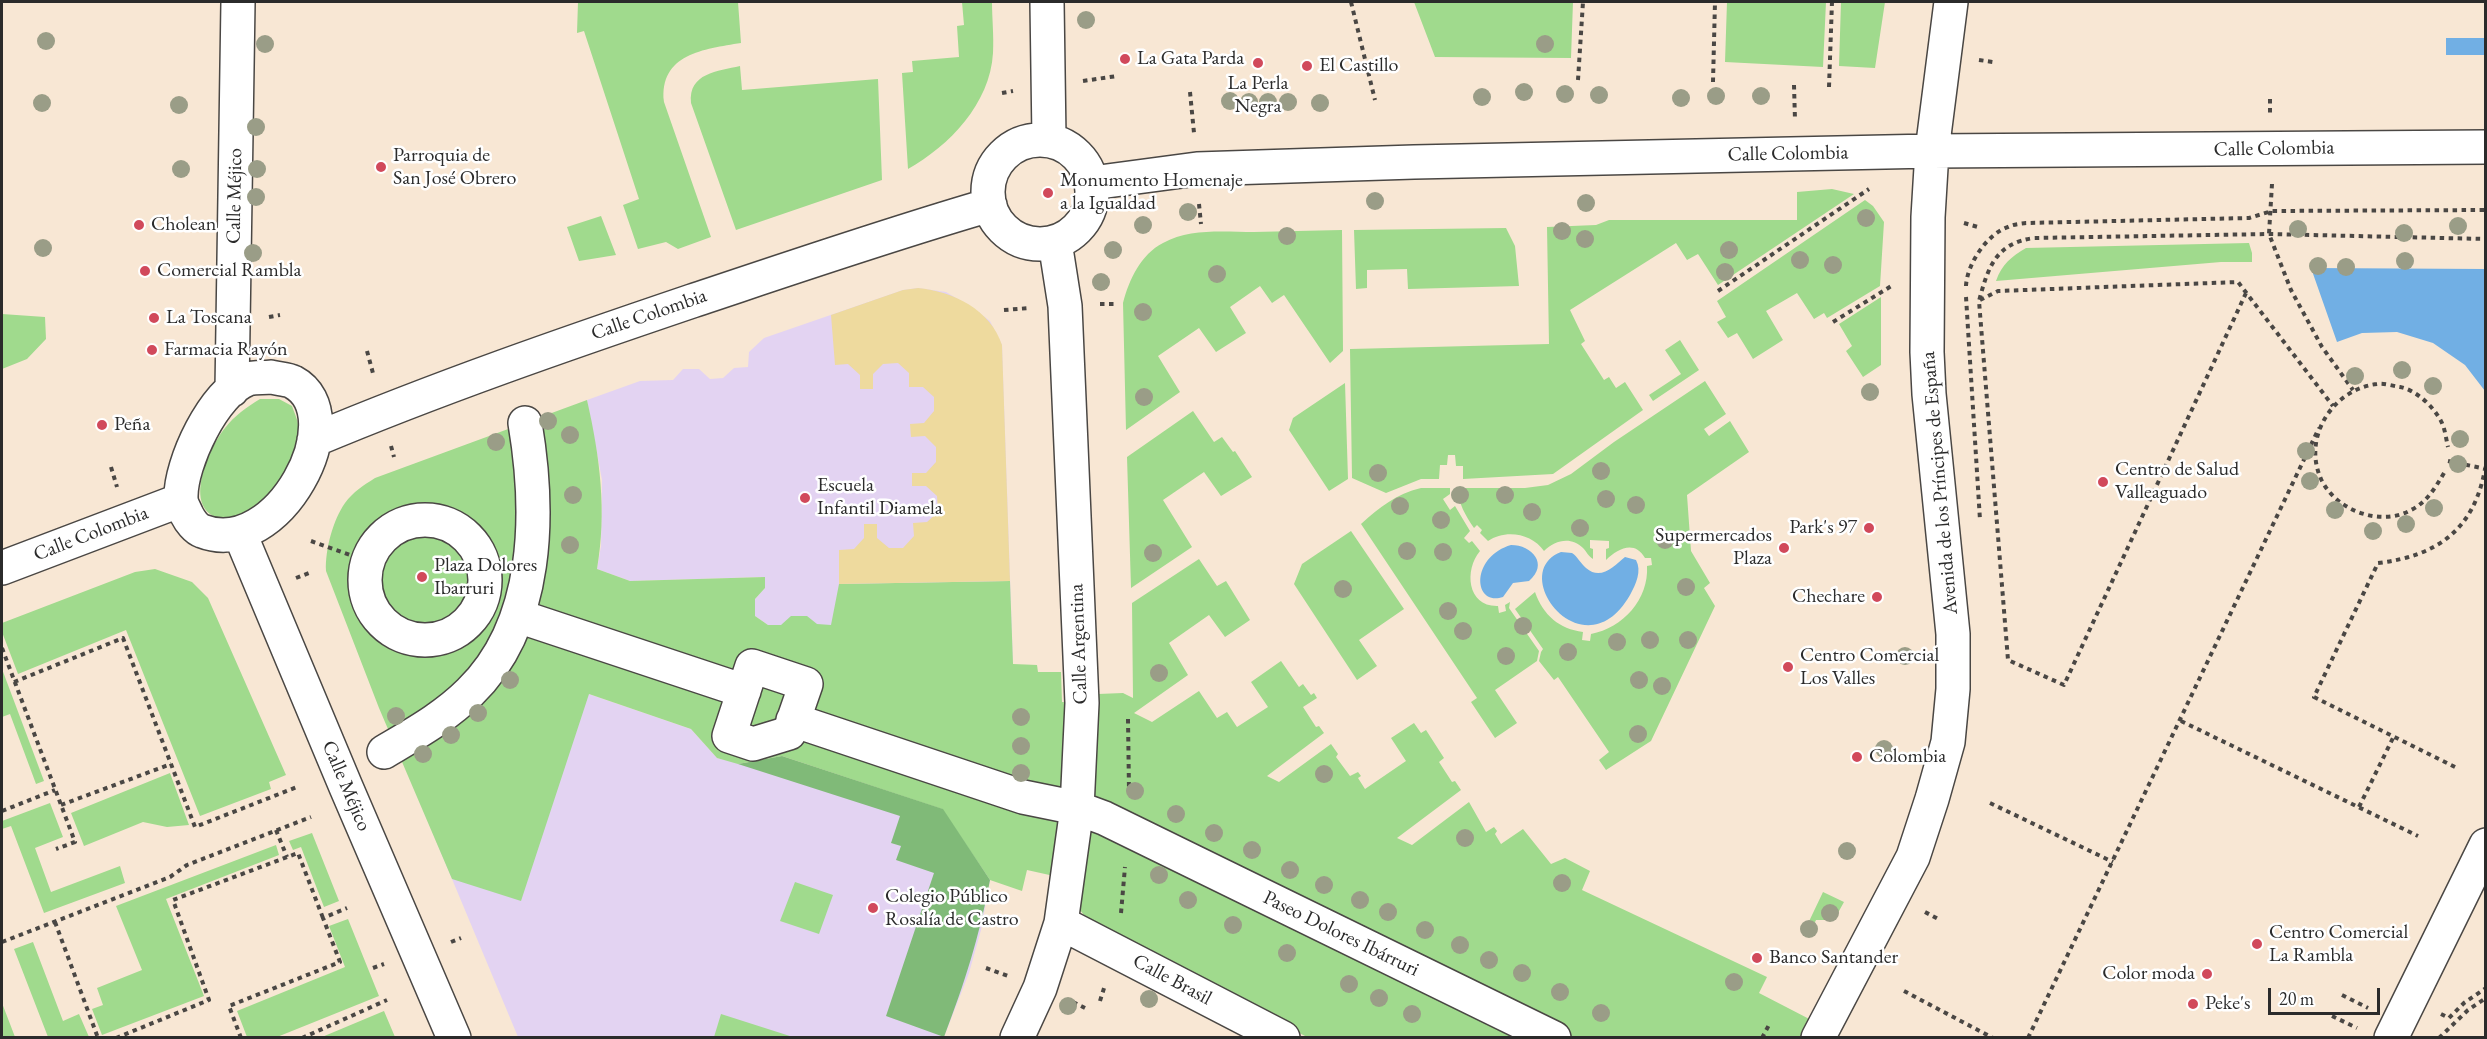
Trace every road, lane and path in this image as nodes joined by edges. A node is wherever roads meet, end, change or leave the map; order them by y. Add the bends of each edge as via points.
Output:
1 (238, 2) edge
2 (1047, 2) edge
3 (1351, 2) edge
4 (1582, 2) edge
5 (1715, 2) edge
6 (1832, 2) edge
7 (1951, 2) edge
8 (1578, 80) dead end
9 (1713, 82) dead end
10 (1829, 87) dead end
11 (1375, 100) dead end
12 (1049, 140) junction
13 (2486, 147) edge
14 (1932, 152) junction
15 (1092, 183) junction
16 (1877, 183) dead end
17 (990, 205) junction
18 (2486, 210) edge
19 (2272, 211) junction
20 (2270, 234) junction
21 (2486, 239) edge
22 (1055, 242) junction
23 (1894, 284) dead end
24 (1718, 291) dead end
25 (2246, 293) junction
26 (1979, 301) junction
27 (1833, 322) dead end
28 (232, 390) junction
29 (2353, 390) junction
30 (2332, 406) junction
31 (525, 423) dead end
32 (2319, 428) junction
33 (314, 440) junction
34 (2448, 447) dead end
35 (2448, 460) dead end
36 (2485, 469) edge
37 (2444, 473) dead end
38 (181, 500) junction
39 (1981, 525) dead end
40 (240, 534) junction
41 (311, 542) dead end
42 (367, 561) junction
43 (484, 566) junction
44 (2, 568) edge
45 (527, 580) junction
46 (512, 629) junction
47 (456, 632) junction
48 (2, 648) edge
49 (14, 682) junction
50 (744, 691) junction
51 (1128, 719) dead end
52 (793, 720) junction
53 (2181, 721) junction
54 (2393, 738) junction
55 (384, 752) dead end
56 (171, 764) junction
57 (2455, 767) dead end
58 (297, 787) dead end
59 (55, 790) junction
60 (1990, 803) dead end
61 (61, 805) junction
62 (2359, 807) junction
63 (1077, 808) junction
64 (2, 811) edge
65 (311, 817) dead end
66 (276, 830) junction
67 (1128, 830) junction
68 (2418, 836) dead end
69 (2486, 845) edge
70 (56, 849) dead end
71 (286, 857) junction
72 (2113, 861) junction
73 (1930, 905) dead end
74 (347, 908) dead end
75 (323, 918) junction
76 (55, 922) junction
77 (1061, 923) junction
78 (1921, 923) dead end
79 (2, 942) edge
80 (2486, 988) edge
81 (1904, 992) dead end
82 (2486, 998) edge
83 (387, 1000) dead end
84 (2436, 1012) dead end
85 (1770, 1023) dead end
86 (98, 1038) edge
87 (116, 1038) edge
88 (241, 1038) edge
89 (302, 1038) edge
90 (454, 1038) edge
91 (1017, 1038) edge
92 (1283, 1038) edge
93 (1554, 1038) edge
94 (1762, 1038) edge
95 (1818, 1038) edge
96 (1993, 1038) edge
97 (2028, 1038) edge
98 (2391, 1038) edge
99 (2439, 1038) edge

1 - 28 street, Calle Méjico
2 - 12 street
3 - 11 path
4 - 8 path
5 - 9 path
6 - 10 path
7 - 14 street, Avenida de los Príncipes de España
12 - 15 street via 1075,153 1086,166
12 - 17 street via 1025,141 997,162 990,179
13 - 14 street, Calle Colombia
14 - 15 street, Calle Colombia via 1197,169
14 - 95 street, Avenida de los Príncipes de España via 1927,352 1953,634 1948,742 1913,857
15 - 22 street via 1092,201 1086,217 1076,230
16 - 24 path
17 - 22 street via 1001,227 1014,238 1030,243
17 - 33 street, Calle Colombia via 896,232 525,357
18 - 19 path
19 - 20 path
19 - 39 path via 2250,218 2026,222 1993,235 1970,267 1966,282
20 - 21 path
20 - 26 path via 2023,240 1991,262
20 - 29 path via 2290,290 2322,347
22 - 63 street, Calle Argentina via 1065,306 1082,703
23 - 27 path
25 - 26 path via 2238,282 1998,291
25 - 26 path via 2064,685 2008,660
25 - 30 path
28 - 33 street via 249,379 271,377 293,382 308,394 316,411
28 - 38 street via 196,438 183,471
29 - 30 path
29 - 34 path via 2379,384 2404,388 2426,401 2442,422
30 - 32 path
31 - 45 street via 533,511
32 - 37 path via 2315,454 2321,480 2337,500 2359,514 2385,517 2410,511 2431,496
32 - 53 path
33 - 40 street via 307,467 280,508
35 - 36 path
36 - 54 path via 2474,507 2446,540 2423,554 2378,563 2314,697
38 - 40 street via 189,520 200,531
38 - 44 street, Calle Colombia
40 - 90 street, Calle Méjico
41 - 42 path
42 - 43 street via 376,543 390,530 408,521 428,519 463,533 477,548
42 - 47 street via 366,597 374,614 387,627 403,637 421,640 440,639
43 - 45 street
43 - 47 street via 485,581 477,610
45 - 46 street
46 - 47 street
46 - 50 street
46 - 55 street via 490,669 472,690 429,726
48 - 49 path
49 - 56 path via 123,638
49 - 59 path
50 - 52 street via 752,666 806,684
50 - 52 street via 729,736 753,744 789,733
51 - 67 path
52 - 63 street, Paseo Dolores Ibárruri via 1023,797
53 - 62 path
53 - 72 path
54 - 57 path
54 - 62 path
56 - 58 path via 195,827
56 - 61 path
59 - 61 path
59 - 64 path
60 - 72 path
61 - 70 path via 75,842
62 - 68 path
63 - 67 street, Paseo Dolores Ibárruri
63 - 77 street, Calle Argentina
65 - 66 path
66 - 71 path
66 - 76 path
67 - 93 street, Paseo Dolores Ibárruri
69 - 98 street
71 - 75 path via 298,853
71 - 87 path via 173,900 209,1000
72 - 97 path
73 - 78 path
74 - 75 path
75 - 88 path via 340,962 229,1006
76 - 79 path
76 - 86 path
77 - 91 street, Calle Argentina via 1046,971
77 - 92 street, Calle Brasil
80 - 84 path via 2449,1018
81 - 96 path
82 - 99 path
83 - 89 path
85 - 94 path

